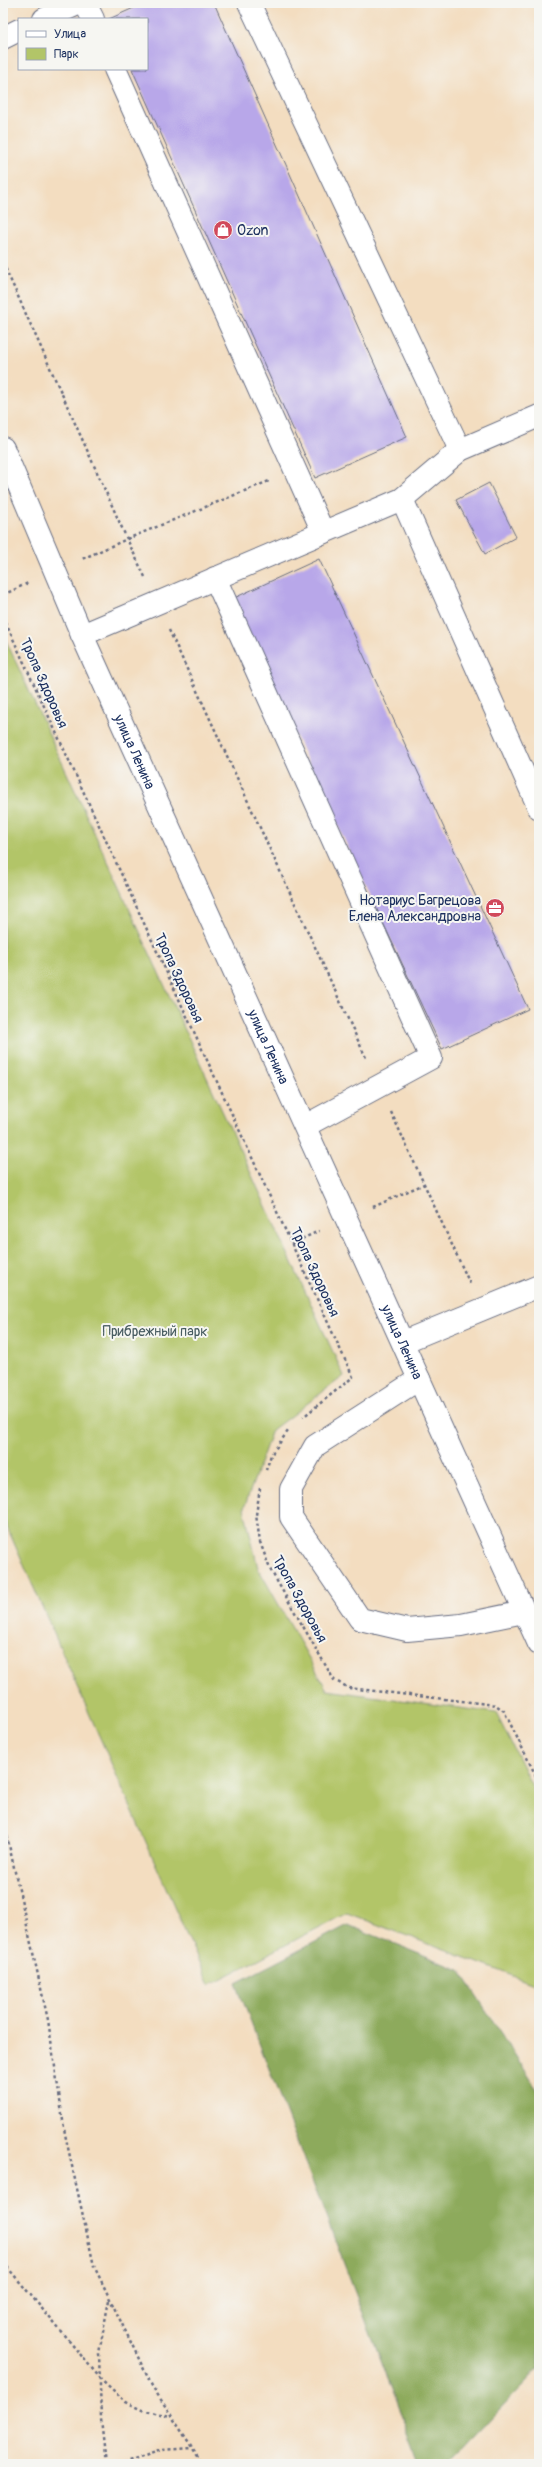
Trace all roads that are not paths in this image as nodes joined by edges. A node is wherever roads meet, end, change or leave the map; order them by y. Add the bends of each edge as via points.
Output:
1 (80, 3) edge
2 (86, 3) edge
3 (249, 3) edge
4 (46, 18) edge
5 (93, 18) edge
6 (18, 30) edge
7 (3, 38) edge
8 (115, 70) edge
9 (539, 416) edge
10 (3, 448) edge
11 (460, 450) junction
12 (402, 499) junction
13 (323, 532) junction
14 (215, 578) junction
15 (82, 635) junction
16 (539, 808) edge
17 (305, 1126) junction
18 (539, 1286) edge
19 (403, 1342) junction
20 (419, 1379) junction
21 (524, 1612) junction
22 (539, 1644) edge

1 - 4 street
2 - 5 street
3 - 11 street
6 - 7 street
8 - 13 street
9 - 11 street
10 - 15 street, улица Ленина
11 - 12 street
12 - 13 street
12 - 16 street
13 - 14 street
14 - 15 street
14 - 17 street via 431,1058
15 - 17 street, улица Ленина
17 - 19 street, улица Ленина
18 - 19 street
19 - 20 street, улица Ленина
20 - 21 street, улица Ленина
20 - 21 street via 315,1446 291,1489 291,1517 360,1619 407,1630 461,1625
21 - 22 street, улица Ленина

